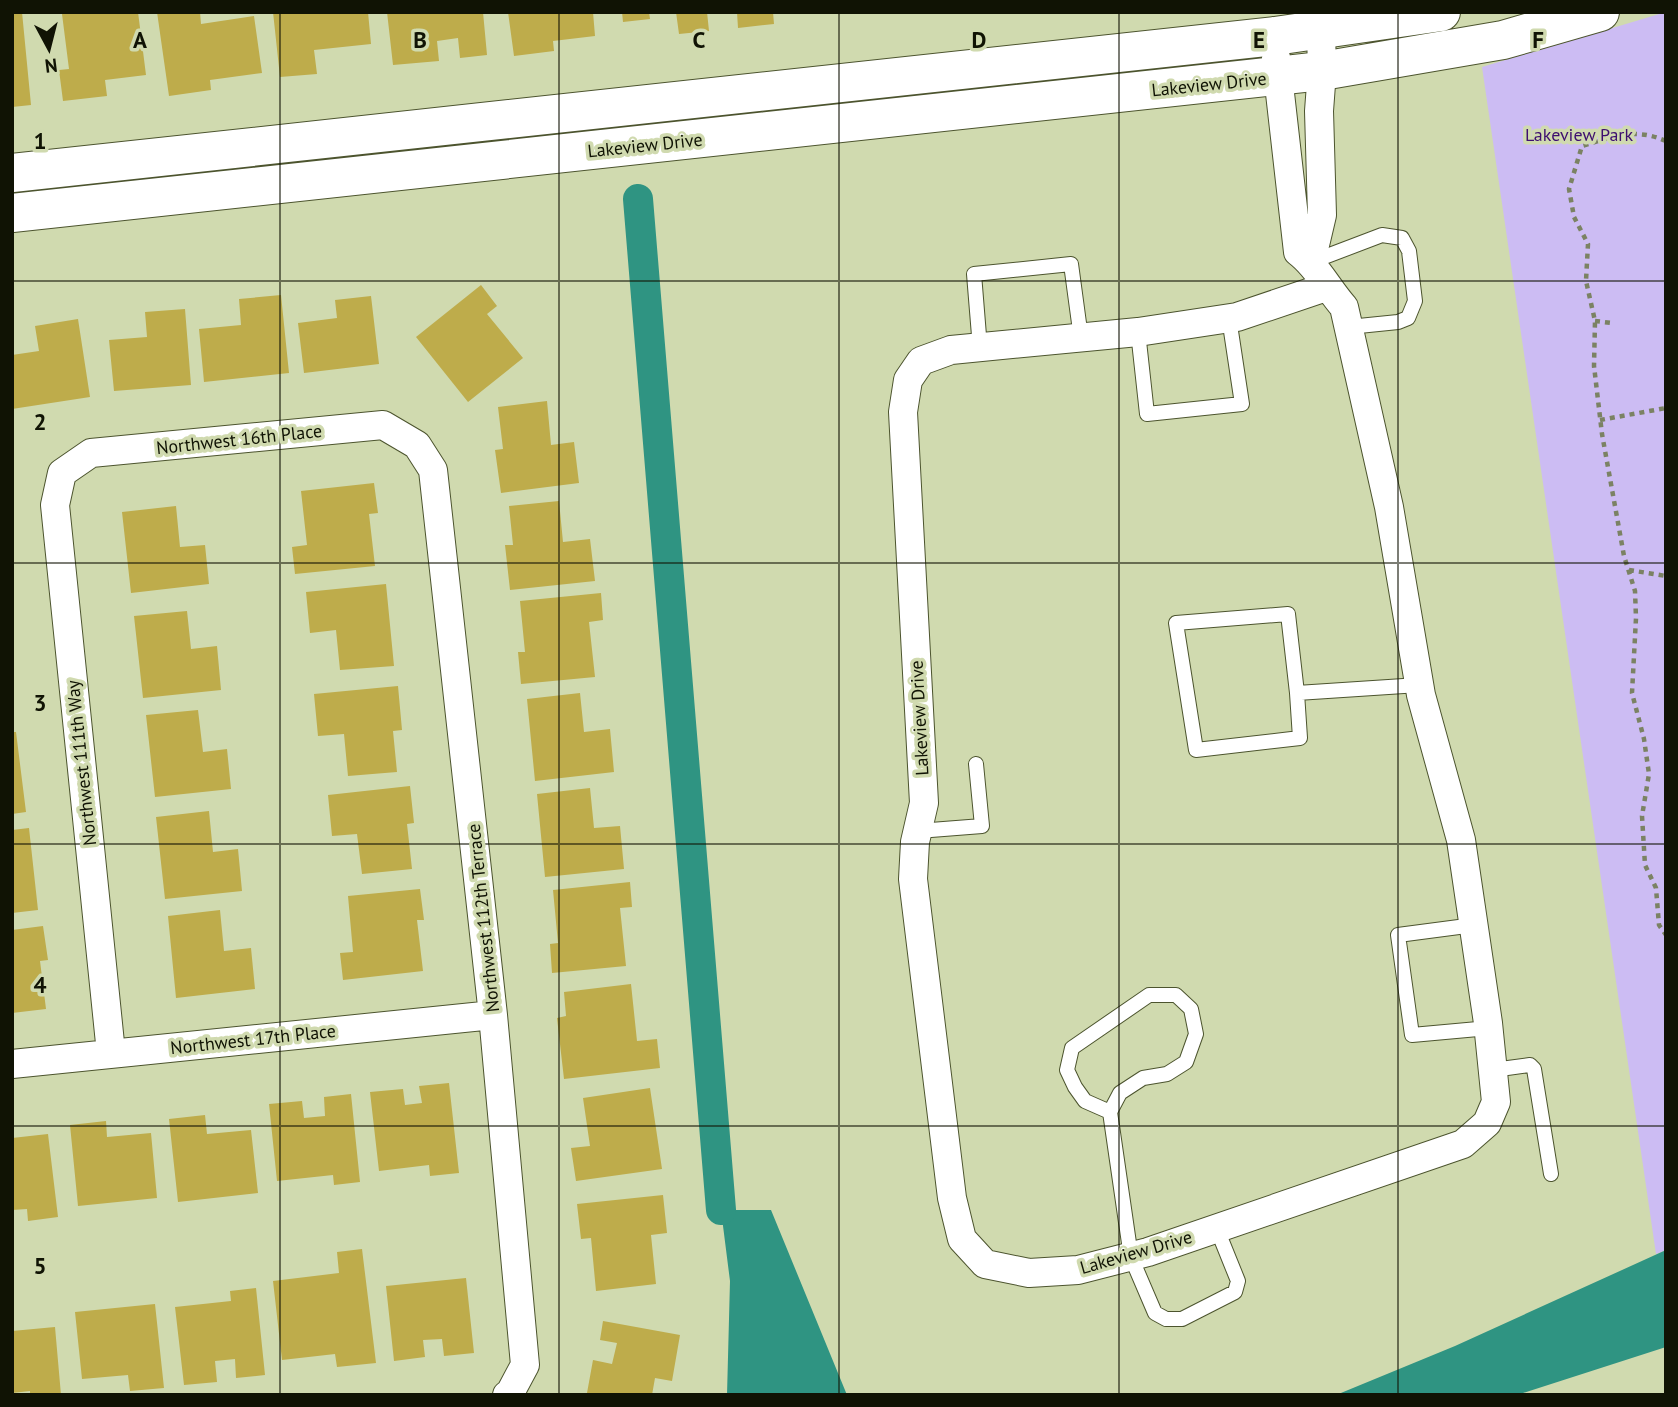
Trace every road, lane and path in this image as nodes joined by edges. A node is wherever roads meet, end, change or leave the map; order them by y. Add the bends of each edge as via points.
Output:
1 (1441, 12) edge
2 (1600, 12) edge
3 (1320, 21) edge
4 (1275, 30) junction
5 (1322, 71) junction
6 (1278, 76) junction
7 (1666, 141) edge
8 (12, 173) edge
9 (12, 213) edge
10 (1311, 262) junction
11 (1326, 287) junction
12 (1229, 318) junction
13 (1595, 321) junction
14 (1612, 323) dead end
15 (1349, 327) junction
16 (1138, 332) junction
17 (1081, 338) junction
18 (979, 348) junction
19 (1666, 408) edge
20 (1600, 420) junction
21 (417, 445) joint
22 (62, 473) joint
23 (1628, 570) junction
24 (1666, 576) edge
25 (1419, 685) junction
26 (1297, 693) junction
27 (976, 764) dead end
28 (918, 831) junction
29 (1474, 925) junction
30 (1666, 935) edge
31 (493, 1015) junction
32 (1489, 1028) junction
33 (111, 1053) junction
34 (12, 1063) edge
35 (1493, 1070) junction
36 (1110, 1112) junction
37 (1551, 1174) dead end
38 (1217, 1228) junction
39 (1131, 1257) junction
40 (509, 1394) edge

1 - 3 street
2 - 5 street, Lakeview Drive via 1503,40
3 - 4 street
3 - 5 street
4 - 6 street, Lakeview Drive
4 - 8 street
5 - 6 street, Lakeview Drive
5 - 10 street via 1322,215
6 - 9 street, Lakeview Drive
6 - 10 street, Lakeview Drive via 1298,252
7 - 13 path via 1642,132 1582,146 1569,189 1574,217 1588,244 1586,281
10 - 11 street, Lakeview Drive
10 - 15 lane via 1382,235 1402,238 1409,251 1415,301 1408,318
11 - 12 street, Lakeview Drive
11 - 15 street, Lakeview Drive via 1344,307
12 - 16 street, Lakeview Drive
12 - 16 lane via 1242,404 1147,414
13 - 14 path
13 - 20 path
15 - 25 street, Lakeview Drive via 1389,507
16 - 17 street, Lakeview Drive
17 - 18 street, Lakeview Drive
17 - 18 lane via 1071,264 974,274
18 - 28 street, Lakeview Drive via 951,350 921,361 908,380 903,412 924,803
19 - 20 path
20 - 23 path
21 - 22 street, Northwest 16th Place via 383,425 92,453
21 - 31 street, Northwest 112th Terrace via 433,470
22 - 33 street, Northwest 111th Way via 55,505
23 - 24 path
23 - 30 path via 1636,618 1632,693 1649,774 1642,816 1645,865 1656,888 1659,925
25 - 26 lane
25 - 29 street, Lakeview Drive via 1461,841
26 - 26 lane via 1288,614 1177,623 1196,750 1300,738
27 - 28 lane via 982,826
28 - 39 street, Lakeview Drive via 913,878 952,1198 962,1240 985,1264 1029,1273 1078,1270
29 - 32 street, Lakeview Drive
29 - 32 lane via 1398,935 1412,1035
31 - 33 street, Northwest 17th Place
31 - 40 street, Northwest 112th Terrace via 525,1365
32 - 35 street, Lakeview Drive
33 - 34 street, Northwest 17th Place
35 - 37 lane via 1530,1065 1534,1069
35 - 38 street, Lakeview Drive via 1496,1102 1487,1123 1463,1144
36 - 36 lane via 1085,1101 1074,1087 1067,1070 1072,1048 1149,995 1176,995 1191,1009 1196,1034 1186,1062 1167,1074 1143,1078 1120,1093
36 - 39 lane
38 - 39 street, Lakeview Drive
38 - 39 lane via 1238,1281 1235,1292 1182,1319 1155,1313

